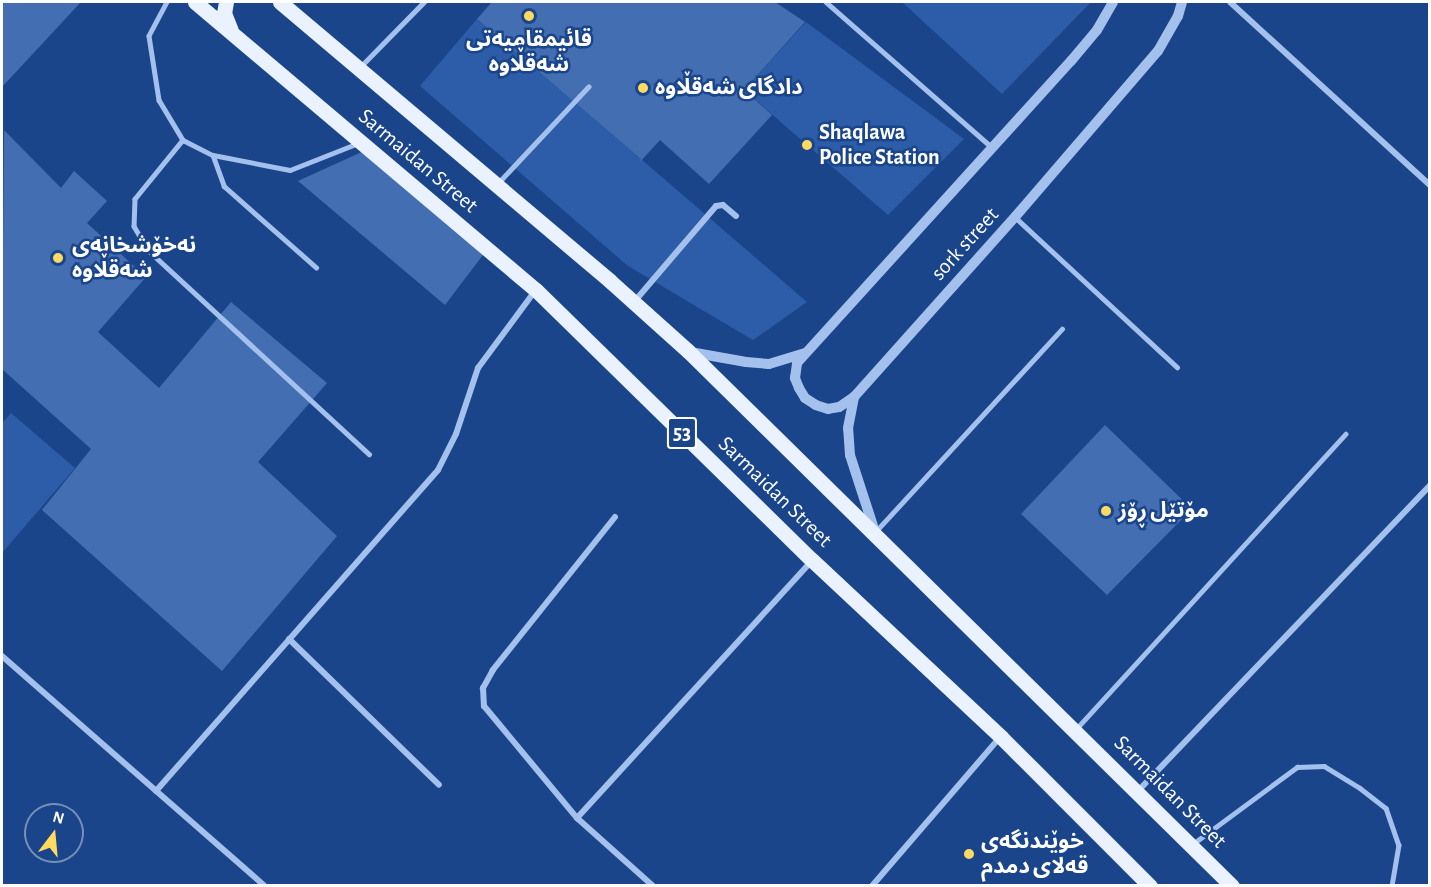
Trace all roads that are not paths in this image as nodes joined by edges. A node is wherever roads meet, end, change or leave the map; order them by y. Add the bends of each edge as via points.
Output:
1 (167, 2) edge
2 (195, 2) edge
3 (226, 2) edge
4 (280, 2) edge
5 (424, 2) edge
6 (826, 2) edge
7 (1113, 2) edge
8 (1182, 2) edge
9 (1230, 2) edge
10 (232, 33) junction
11 (359, 68) junction
12 (588, 87) dead end
13 (183, 140) junction
14 (361, 142) junction
15 (993, 148) junction
16 (213, 155) junction
17 (497, 185) junction
18 (1430, 185) edge
19 (736, 216) dead end
20 (1016, 217) junction
21 (316, 267) dead end
22 (536, 290) junction
23 (634, 303) junction
24 (1062, 329) dead end
25 (688, 351) junction
26 (804, 353) junction
27 (1178, 367) dead end
28 (854, 397) junction
29 (1345, 434) dead end
30 (369, 454) dead end
31 (1428, 490) edge
32 (615, 517) dead end
33 (875, 532) junction
34 (812, 560) junction
35 (289, 639) junction
36 (2, 656) edge
37 (1075, 730) junction
38 (1001, 737) junction
39 (439, 785) dead end
40 (156, 791) junction
41 (1138, 791) junction
42 (577, 818) junction
43 (1192, 845) junction
44 (265, 885) edge
45 (653, 885) edge
46 (872, 885) edge
47 (1150, 885) edge
48 (1232, 885) edge
49 (1392, 885) edge

1 - 13 lane via 149,36 159,100
2 - 10 main road, Sarmaidan Street / 53
3 - 10 main road via 224,13
4 - 11 main road, Sarmaidan Street
5 - 11 lane
6 - 15 lane
7 - 15 street, sork street via 1097,30
8 - 20 street, sork street via 1158,51
9 - 18 street
10 - 14 main road, Sarmaidan Street / 53
11 - 17 main road, Sarmaidan Street
12 - 17 lane
13 - 16 lane
13 - 30 lane via 135,199 134,226 148,250
14 - 16 lane via 290,170
14 - 22 main road, Sarmaidan Street / 53
15 - 26 street, sork street
16 - 21 lane via 224,186
17 - 23 main road, Sarmaidan Street
19 - 23 street via 723,206 716,206
20 - 27 lane
20 - 28 street, sork street
22 - 34 main road, Sarmaidan Street / 53
22 - 35 street via 478,368 456,434 438,470
23 - 25 main road, Sarmaidan Street
24 - 33 lane
25 - 26 street, sork street via 769,364
25 - 33 main road, Sarmaidan Street
26 - 28 street via 797,363 795,378 806,398 828,409 839,408
28 - 33 street via 848,428 850,455
29 - 37 lane
31 - 41 street
32 - 42 street via 493,670 483,688 484,706
33 - 37 main road, Sarmaidan Street
34 - 38 main road, Sarmaidan Street / 53
34 - 42 street
35 - 39 street
35 - 40 street
36 - 40 street
37 - 41 main road, Sarmaidan Street
38 - 46 street
38 - 47 main road, Sarmaidan Street / 53
40 - 44 street
41 - 43 main road, Sarmaidan Street
42 - 45 street
43 - 48 main road, Sarmaidan Street
43 - 49 lane via 1297,767 1324,766 1386,808 1399,845

